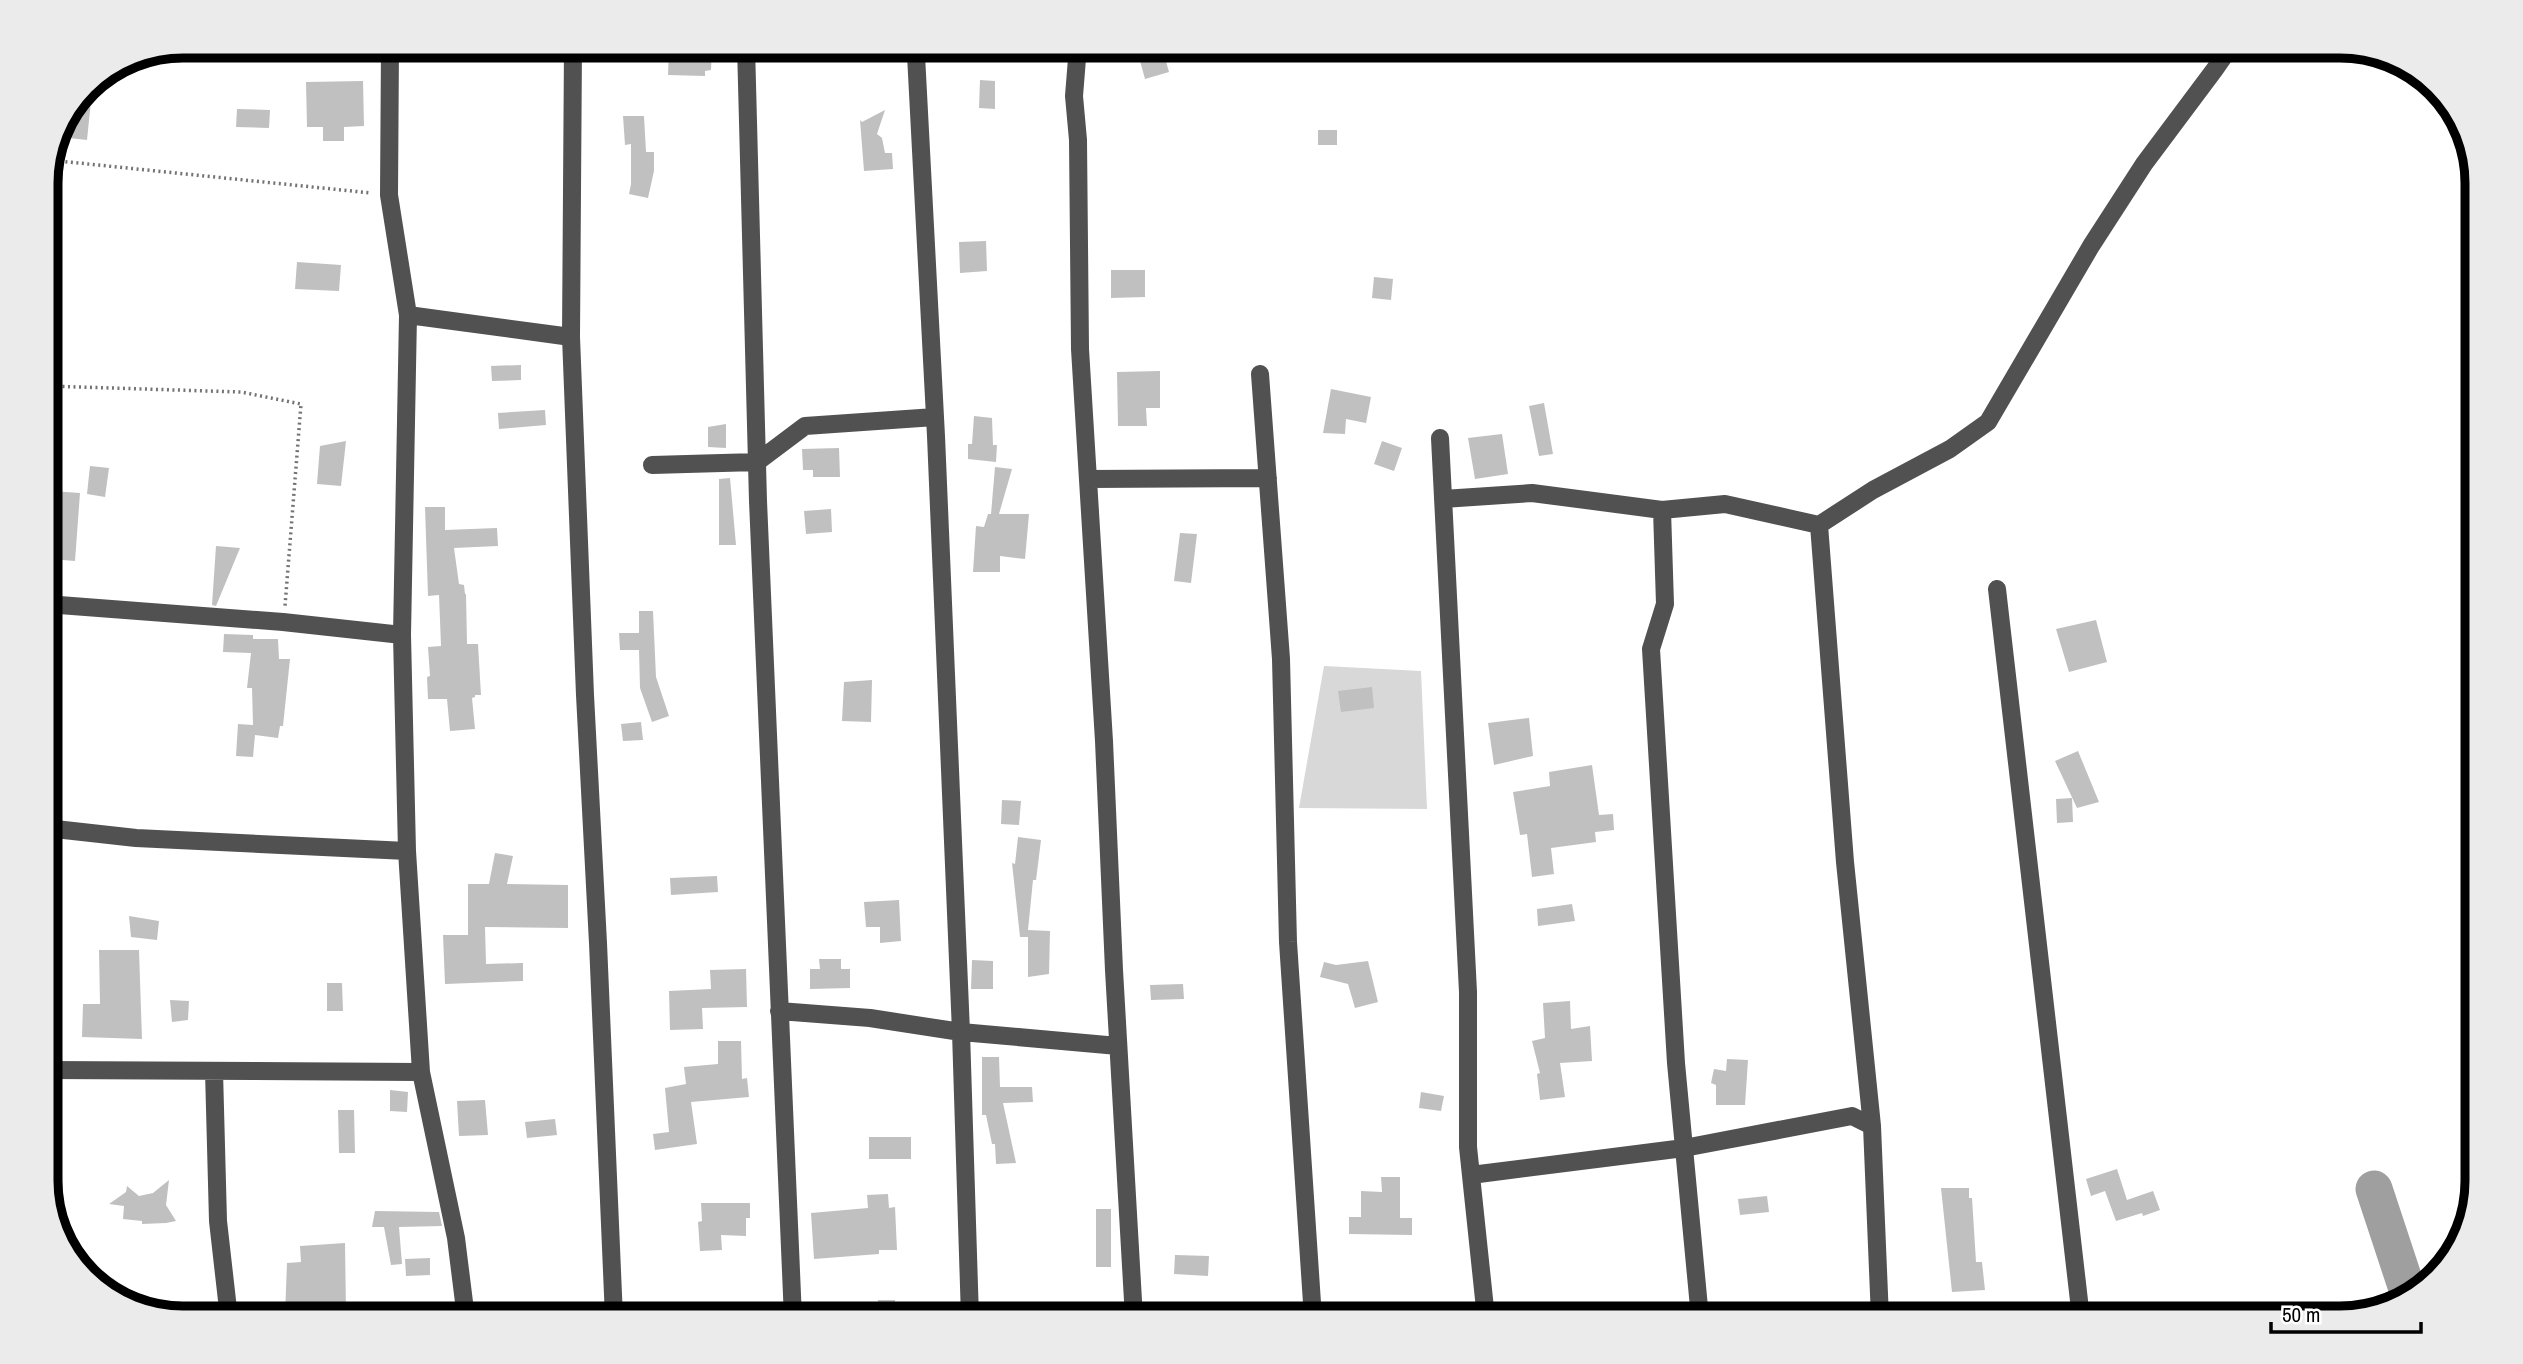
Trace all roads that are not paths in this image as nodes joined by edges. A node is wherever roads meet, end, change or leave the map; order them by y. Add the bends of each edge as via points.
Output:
1 (390, 58) edge
2 (573, 58) edge
3 (746, 58) edge
4 (916, 58) edge
5 (1077, 58) edge
6 (2223, 58) edge
7 (408, 315) junction
8 (571, 337) junction
9 (1260, 374) dead end
10 (935, 417) junction
11 (1440, 438) dead end
12 (757, 462) junction
13 (652, 465) dead end
14 (1268, 478) junction
15 (1088, 479) junction
16 (1443, 499) junction
17 (1662, 510) junction
18 (1819, 525) junction
19 (1997, 589) dead end
20 (58, 605) edge
21 (402, 635) junction
22 (58, 829) edge
23 (407, 852) junction
24 (779, 1012) junction
25 (961, 1032) junction
26 (1118, 1046) junction
27 (58, 1070) edge
28 (214, 1071) junction
29 (421, 1072) junction
30 (1872, 1126) junction
31 (1684, 1148) junction
32 (1471, 1175) junction
33 (228, 1306) edge
34 (464, 1306) edge
35 (614, 1306) edge
36 (792, 1306) edge
37 (970, 1306) edge
38 (1133, 1306) edge
39 (1312, 1306) edge
40 (1485, 1306) edge
41 (1699, 1306) edge
42 (1880, 1306) edge
43 (2080, 1306) edge

1 - 7 street via 389,195
2 - 8 street
3 - 12 street
4 - 10 street
5 - 15 street via 1080,349
6 - 18 street via 2144,164 2091,246 1988,422
7 - 8 street
7 - 21 street
8 - 35 street
9 - 14 street
10 - 12 street via 805,426
10 - 25 street
11 - 16 street
12 - 13 street
12 - 24 street
14 - 15 street
14 - 39 street via 1281,659 1288,942
15 - 26 street
16 - 17 street via 1532,493
16 - 32 street via 1468,992
17 - 18 street via 1725,504
17 - 31 street via 1665,604 1651,649
18 - 30 street via 1845,862
19 - 43 street
20 - 21 street
21 - 23 street
22 - 23 street via 136,838
23 - 29 street
24 - 25 street via 870,1018
24 - 36 street
25 - 26 street
25 - 37 street
26 - 38 street
27 - 28 street
28 - 29 street
28 - 33 street via 218,1222
29 - 34 street via 456,1238
30 - 31 street via 1852,1116
30 - 42 street
31 - 32 street
31 - 41 street
32 - 40 street

